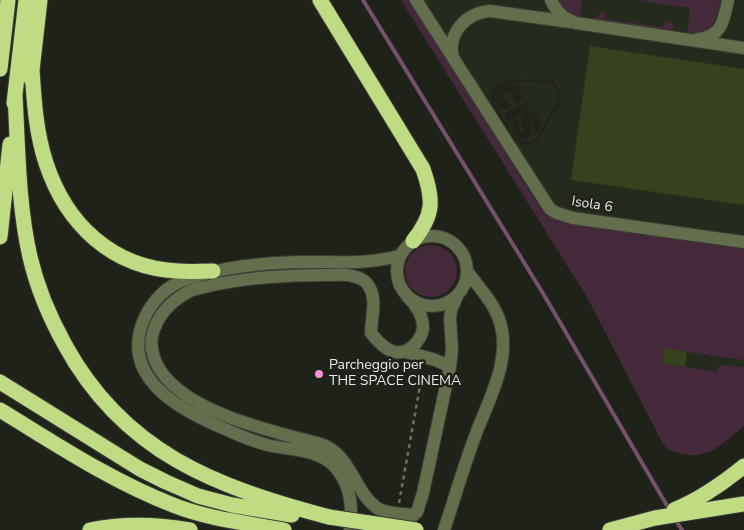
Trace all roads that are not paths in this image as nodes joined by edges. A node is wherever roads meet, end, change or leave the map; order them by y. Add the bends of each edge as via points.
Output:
1 (8, 0) edge
2 (26, 0) edge
3 (40, 0) edge
4 (320, 0) edge
5 (416, 0) edge
6 (551, 0) edge
7 (728, 0) edge
8 (576, 23) junction
9 (690, 40) junction
10 (744, 48) edge
11 (455, 63) junction
12 (0, 69) edge
13 (32, 69) junction
14 (15, 95) junction
15 (21, 205) junction
16 (0, 236) edge
17 (413, 241) junction
18 (744, 242) edge
19 (399, 256) junction
20 (212, 271) junction
21 (467, 271) junction
22 (458, 294) junction
23 (407, 296) junction
24 (405, 352) junction
25 (450, 367) junction
26 (0, 382) edge
27 (0, 410) edge
28 (744, 466) edge
29 (744, 504) edge
30 (693, 508) junction
31 (329, 517) junction
32 (90, 530) edge
33 (190, 530) edge
34 (284, 530) edge
35 (350, 530) edge
36 (416, 530) edge
37 (444, 530) edge
38 (610, 530) edge

1 - 12 highway
2 - 14 highway
3 - 13 highway
4 - 17 highway via 423,170 431,203 424,228
5 - 11 street, Isola 6
6 - 8 street via 561,15
7 - 9 street via 719,30 707,38
8 - 9 street
8 - 11 street via 482,12 466,19 456,32 452,45
9 - 10 street
11 - 18 street, Isola 6 via 550,209 573,218
13 - 15 highway via 21,171
13 - 20 highway via 34,106 45,163 56,190 86,233 129,260 152,267
14 - 15 highway
14 - 16 highway
15 - 31 highway via 30,258 56,328 90,385 112,410 161,452 185,466 252,494
17 - 19 street
17 - 21 street via 434,236 453,243 465,260
19 - 20 street via 366,263 274,263
19 - 23 street via 397,278
20 - 35 street via 182,281 156,299 148,310 138,340 139,357 145,373 167,398 206,422 267,445 310,453 334,466 348,489 352,505
21 - 22 street
21 - 37 street via 495,311 504,342 497,378
22 - 23 street via 439,305 427,306
22 - 25 street via 450,319
23 - 24 street via 415,304 423,325 417,343
24 - 25 street via 443,362
24 - 25 street via 389,350 379,344 371,333 371,290 368,284 352,276 263,277 190,290 162,313 154,326 151,342 153,356 173,386 215,411 242,422 328,446 352,472 371,503 384,511 414,515 418,512 423,493
26 - 31 highway via 140,469 198,496 288,515
27 - 34 highway via 124,484 174,506
28 - 30 highway
29 - 30 highway
30 - 38 highway
31 - 36 highway, bridge
32 - 33 highway via 140,524

